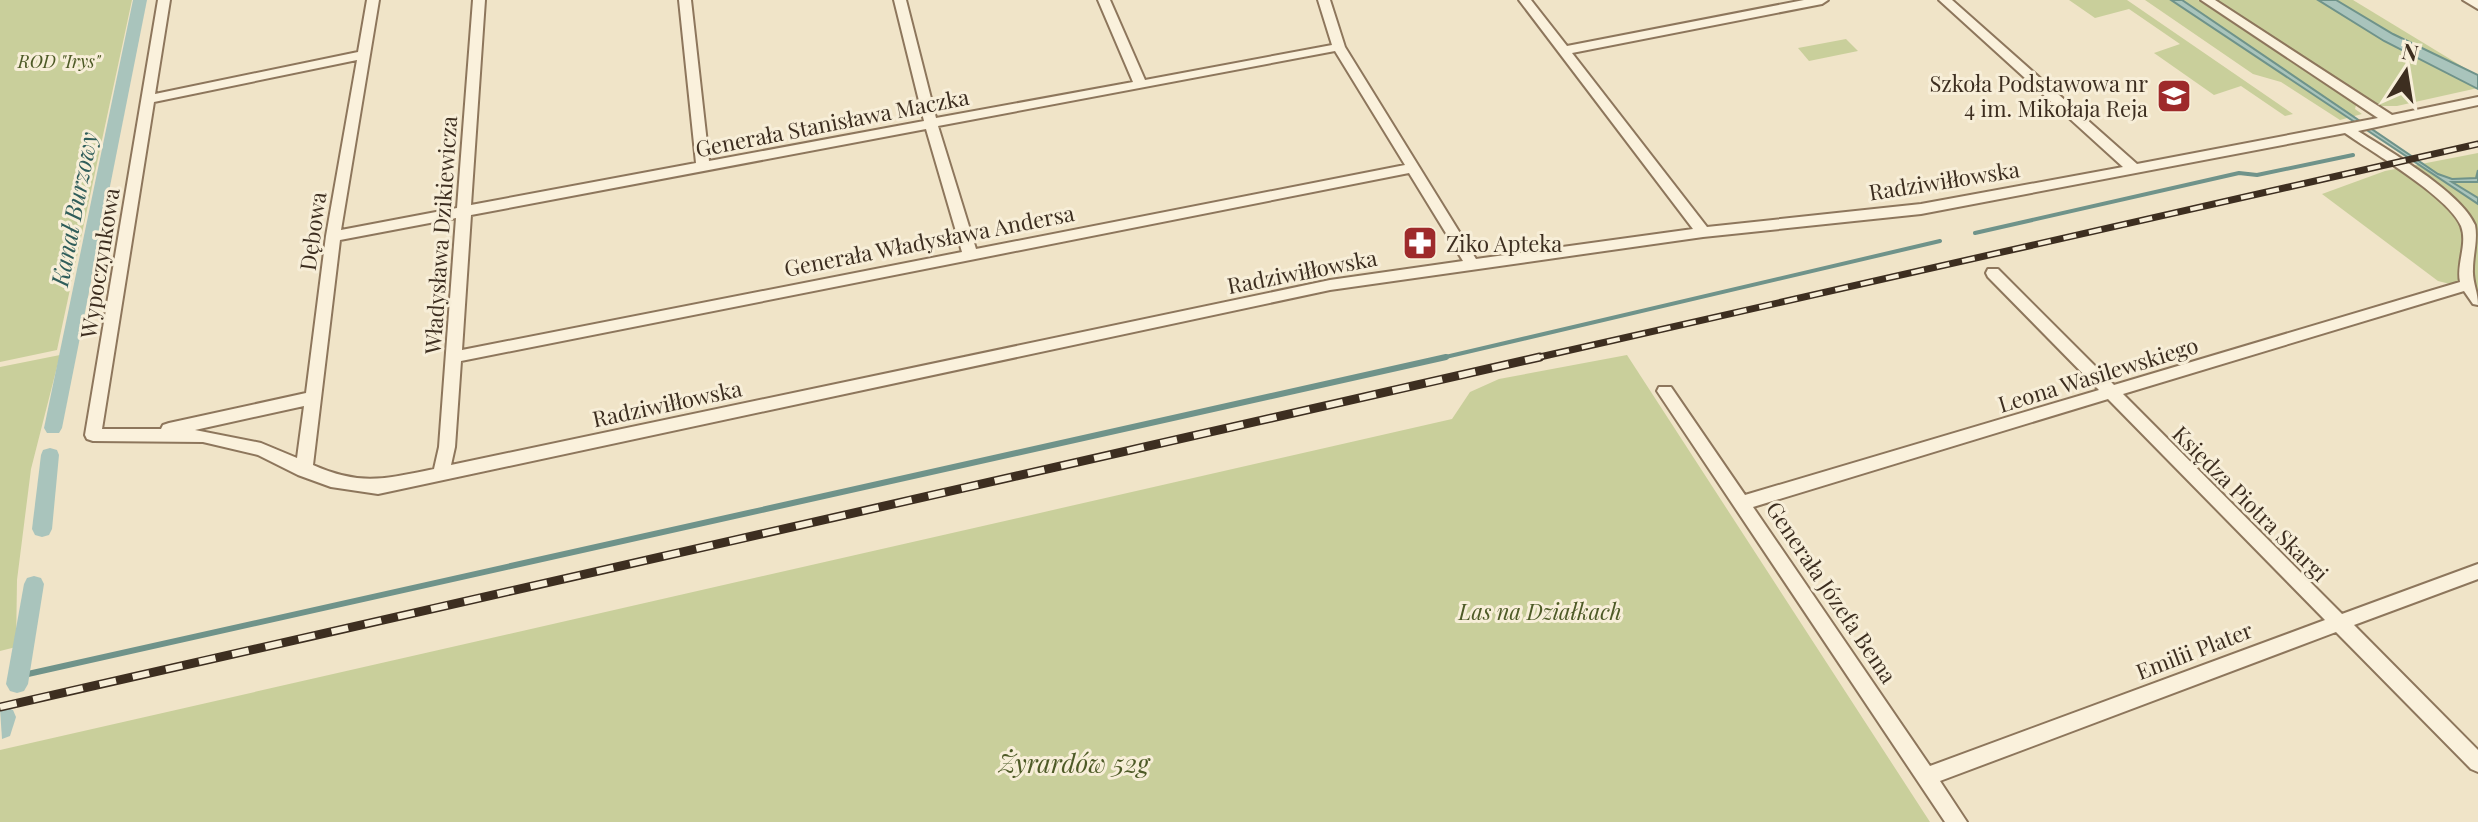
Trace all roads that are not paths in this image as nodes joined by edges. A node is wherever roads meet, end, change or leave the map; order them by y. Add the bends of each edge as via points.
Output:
1 (164, 0) edge
2 (373, 0) edge
3 (479, 0) edge
4 (685, 0) edge
5 (900, 0) edge
6 (1104, 0) edge
7 (1324, 0) edge
8 (1525, 0) edge
9 (1735, 0) edge
10 (1822, 0) edge
11 (1945, 0) edge
12 (2207, 0) edge
13 (2469, 0) edge
14 (2478, 5) edge
15 (1748, 14) junction
16 (1339, 47) junction
17 (1563, 51) junction
18 (362, 55) junction
19 (1140, 83) junction
20 (149, 99) junction
21 (2478, 101) edge
22 (2384, 120) junction
23 (931, 124) junction
24 (2353, 128) junction
25 (703, 168) junction
26 (1413, 168) junction
27 (2134, 169) junction
28 (464, 211) junction
29 (1703, 232) junction
30 (333, 236) junction
31 (970, 254) junction
32 (1473, 266) junction
33 (1993, 273) dead end
34 (2466, 285) junction
35 (2478, 300) edge
36 (453, 357) junction
37 (1665, 391) dead end
38 (2112, 394) junction
39 (312, 398) junction
40 (147, 434) junction
41 (93, 435) joint
42 (304, 470) junction
43 (441, 472) junction
44 (1742, 503) junction
45 (2478, 571) edge
46 (2337, 622) junction
47 (2478, 763) edge
48 (1928, 776) junction
49 (1957, 822) edge

1 - 20 street, Wypoczynkowa
2 - 18 street, Dębowa
3 - 28 street, Władysława Dzikiewicza
4 - 25 street
5 - 23 street
6 - 19 street
7 - 16 street
8 - 17 street
9 - 15 street
10 - 15 street
11 - 27 street
12 - 22 street
13 - 14 street
15 - 17 street
16 - 19 street, Generała Stanisława Maczka
16 - 26 street
17 - 29 street
18 - 20 street
18 - 30 street, Dębowa
19 - 23 street, Generała Stanisława Maczka
20 - 41 street, Wypoczynkowa
21 - 22 street, Radziwiłłowska
22 - 24 street, Radziwiłłowska
23 - 25 street, Generała Stanisława Maczka
23 - 31 street
24 - 27 street, Radziwiłłowska
24 - 34 street via 2435,191 2467,223 2471,235
25 - 28 street, Generała Stanisława Maczka
26 - 31 street, Generała Władysława Andersa
26 - 32 street
27 - 29 street, Radziwiłłowska via 1921,209
28 - 30 street, Generała Stanisława Maczka
28 - 36 street, Władysława Dzikiewicza
29 - 32 street, Radziwiłłowska
30 - 39 street, Dębowa
31 - 36 street, Generała Władysława Andersa
32 - 43 street, Radziwiłłowska via 1330,285
33 - 38 street, Księdza Piotra Skargi
34 - 35 street
34 - 38 street, Leona Wasilewskiego
36 - 43 street, Władysława Dzikiewicza
37 - 44 street, Generała Józefa Bema
38 - 44 street, Leona Wasilewskiego
38 - 46 street, Księdza Piotra Skargi
39 - 40 street, Radziwiłłowska
39 - 42 street, Dębowa
40 - 41 street, Radziwiłłowska
40 - 42 street, Radziwiłłowska via 203,436 261,449
42 - 43 street, Radziwiłłowska via 378,487
44 - 48 street, Generała Józefa Bema
45 - 46 street, Emilii Plater
46 - 47 street, Księdza Piotra Skargi
46 - 48 street, Emilii Plater
48 - 49 street, Generała Józefa Bema

